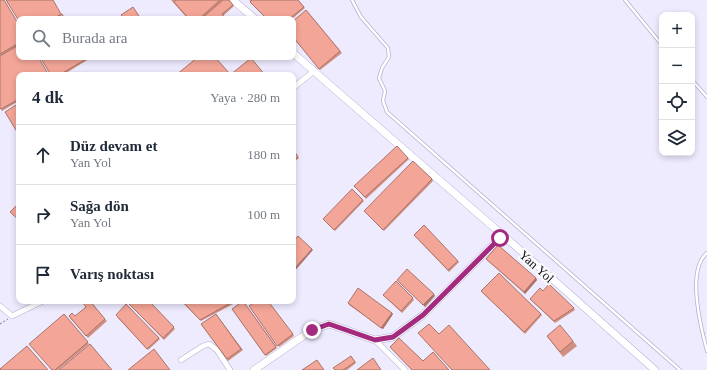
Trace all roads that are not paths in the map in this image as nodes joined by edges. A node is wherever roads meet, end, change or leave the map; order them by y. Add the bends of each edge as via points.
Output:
1 (233, 0) edge
2 (352, 0) edge
3 (625, 0) edge
4 (252, 16) edge
5 (659, 41) edge
6 (296, 55) edge
7 (314, 71) junction
8 (695, 83) edge
9 (296, 86) edge
10 (707, 97) edge
11 (506, 238) junction
12 (707, 253) edge
13 (37, 304) edge
14 (0, 306) edge
15 (375, 340) junction
16 (707, 351) edge
17 (181, 360) dead end
18 (230, 370) edge
19 (254, 370) edge
20 (405, 370) edge
21 (655, 370) edge
22 (680, 370) edge

1 - 4 street
2 - 22 lane via 361,16 388,48 389,57 379,78 385,91 383,101 387,112
3 - 5 lane
6 - 7 street, Yan Yol
7 - 9 street
7 - 11 street, Yan Yol
8 - 10 lane
11 - 15 street via 494,242 423,315 393,337
11 - 21 street, Yan Yol
12 - 16 lane via 700,258 697,274 698,320
13 - 14 street via 12,316
15 - 19 street via 329,324 312,330
15 - 20 street
17 - 18 street via 209,344 217,350

